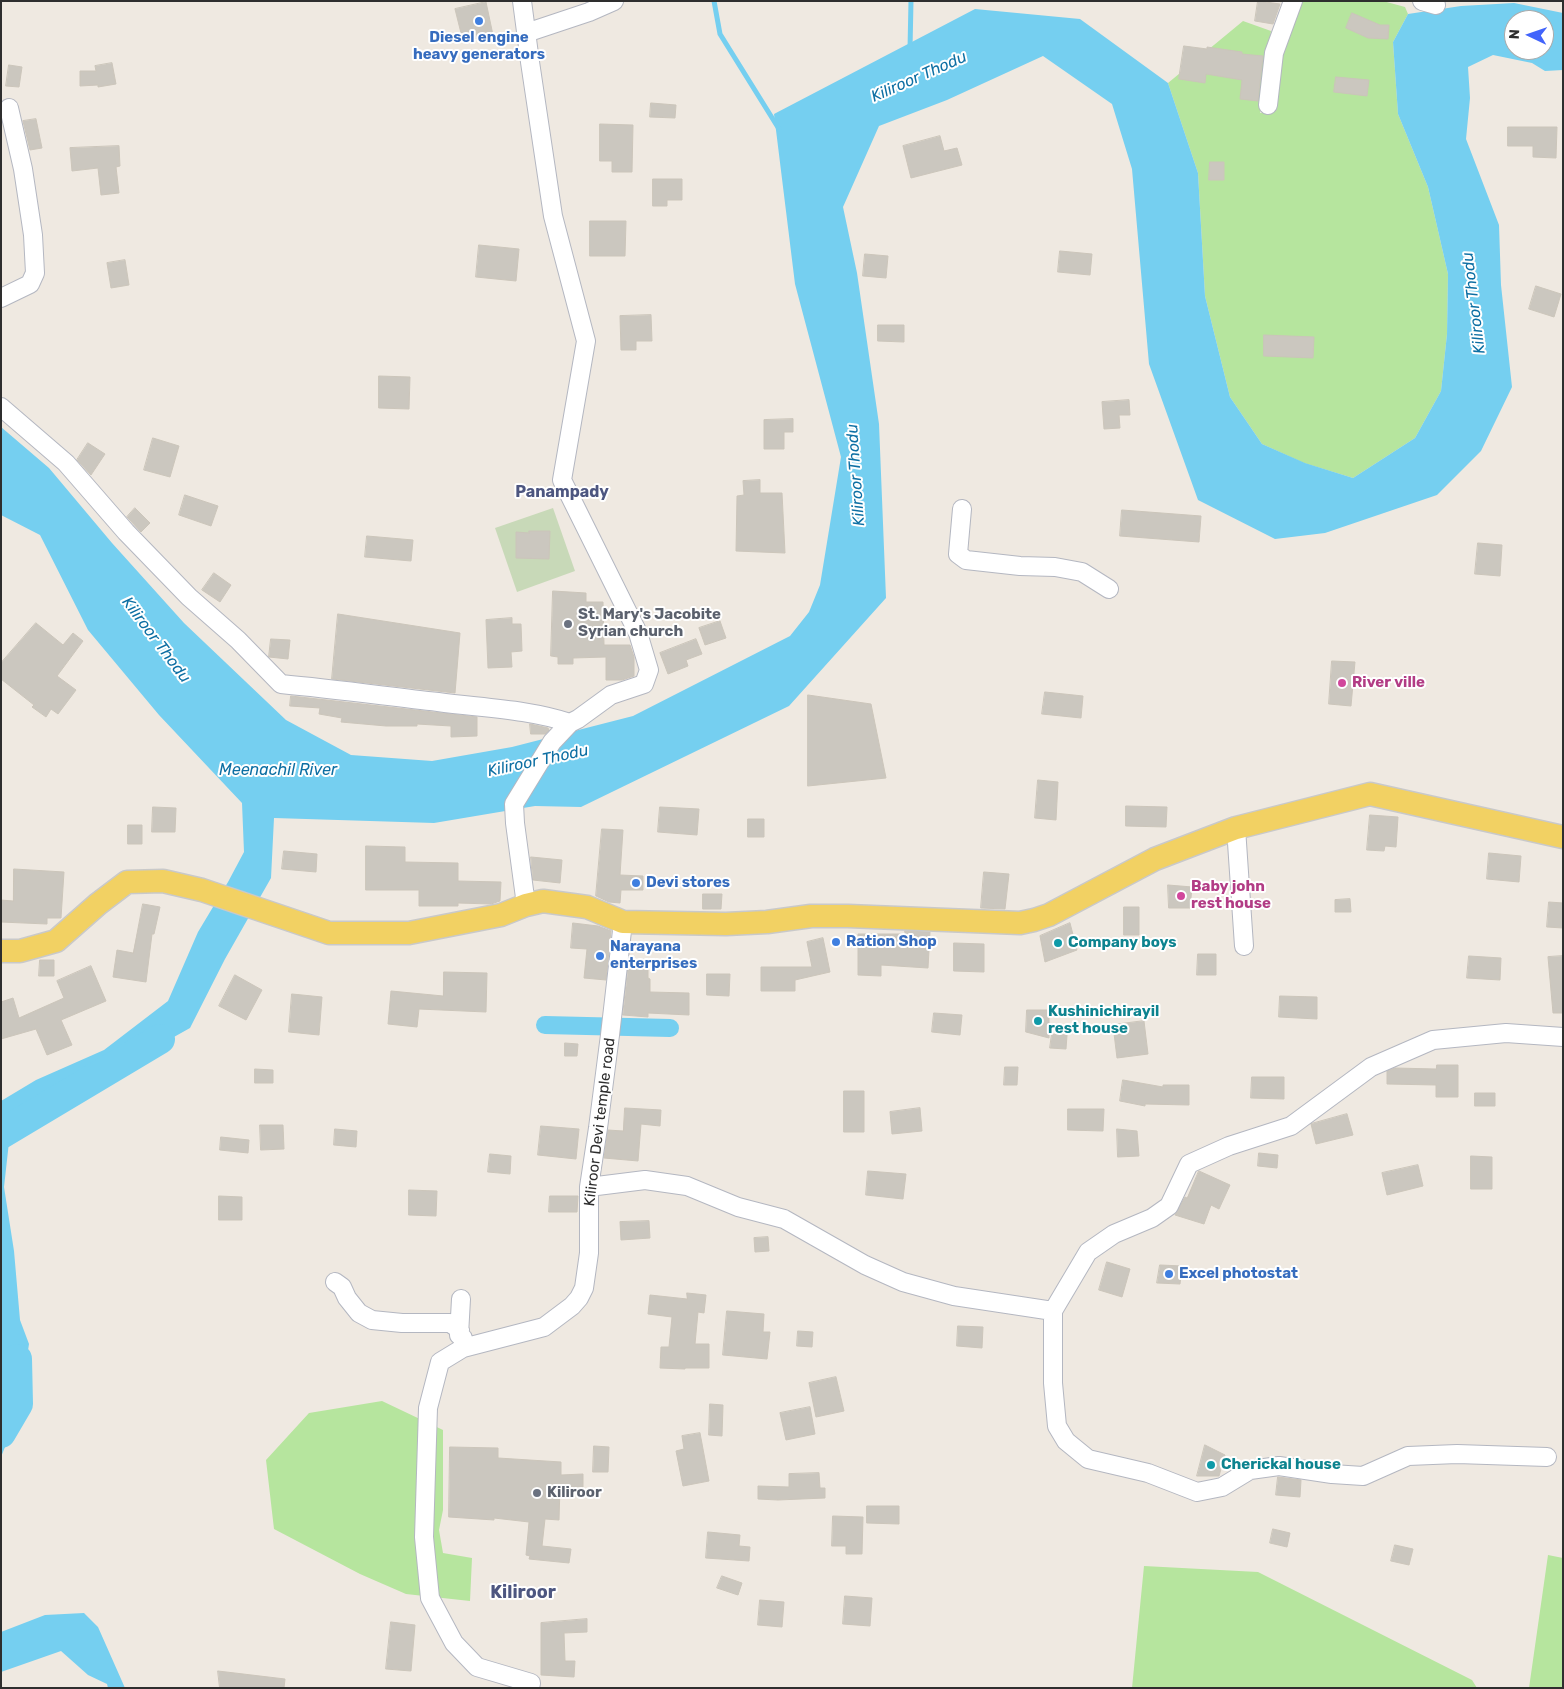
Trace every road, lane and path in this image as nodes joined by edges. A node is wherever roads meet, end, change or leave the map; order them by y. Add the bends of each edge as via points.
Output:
1 (522, 1) edge
2 (614, 1) edge
3 (1293, 1) edge
4 (526, 32) junction
5 (1268, 105) dead end
6 (9, 108) dead end
7 (1, 298) edge
8 (1, 408) edge
9 (962, 509) dead end
10 (1108, 589) dead end
11 (567, 726) junction
12 (1236, 828) junction
13 (1563, 837) edge
14 (526, 905) junction
15 (623, 922) junction
16 (1244, 946) dead end
17 (1, 951) edge
18 (1563, 1037) edge
19 (589, 1186) junction
20 (335, 1282) dead end
21 (461, 1299) dead end
22 (1053, 1311) junction
23 (460, 1330) junction
24 (474, 1346) junction
25 (1547, 1457) dead end
26 (530, 1688) edge

1 - 4 street
2 - 4 street
3 - 5 street via 1274,53
4 - 11 street via 553,216 586,341 562,480 638,633 649,670 644,684 611,695
6 - 7 street via 23,168 35,273 30,284
8 - 11 street via 66,463 189,597 281,684 519,712 556,718
9 - 10 street via 958,554 966,560 1082,572
11 - 14 street via 552,742 514,804
12 - 13 main road via 1370,794
12 - 15 main road via 1155,859 1049,915 1020,923 848,916 726,924
12 - 16 street
14 - 15 main road via 543,901 587,907
14 - 17 main road via 501,915 409,933 329,933 202,890 163,881 127,882 56,941 20,951
15 - 19 street, Kiliroor Devi temple road
18 - 22 street via 1506,1033 1434,1040 1371,1067 1291,1126 1229,1146 1189,1164 1169,1206 1152,1218 1114,1234 1088,1252
19 - 22 street via 645,1180 687,1186 738,1207 784,1219 865,1265 903,1282 954,1296
19 - 24 street, Kiliroor Devi temple road via 589,1253 584,1288 579,1298 544,1327
20 - 23 street via 359,1313 372,1320 450,1323
21 - 23 street
22 - 25 street via 1056,1417 1066,1442 1088,1459 1148,1473 1197,1492 1222,1487 1250,1470 1279,1466 1363,1476 1408,1456
23 - 24 street via 459,1335
24 - 26 street, Kiliroor Devi temple road via 463,1348 440,1362 428,1408 424,1537 430,1598 454,1642 477,1667 531,1683

